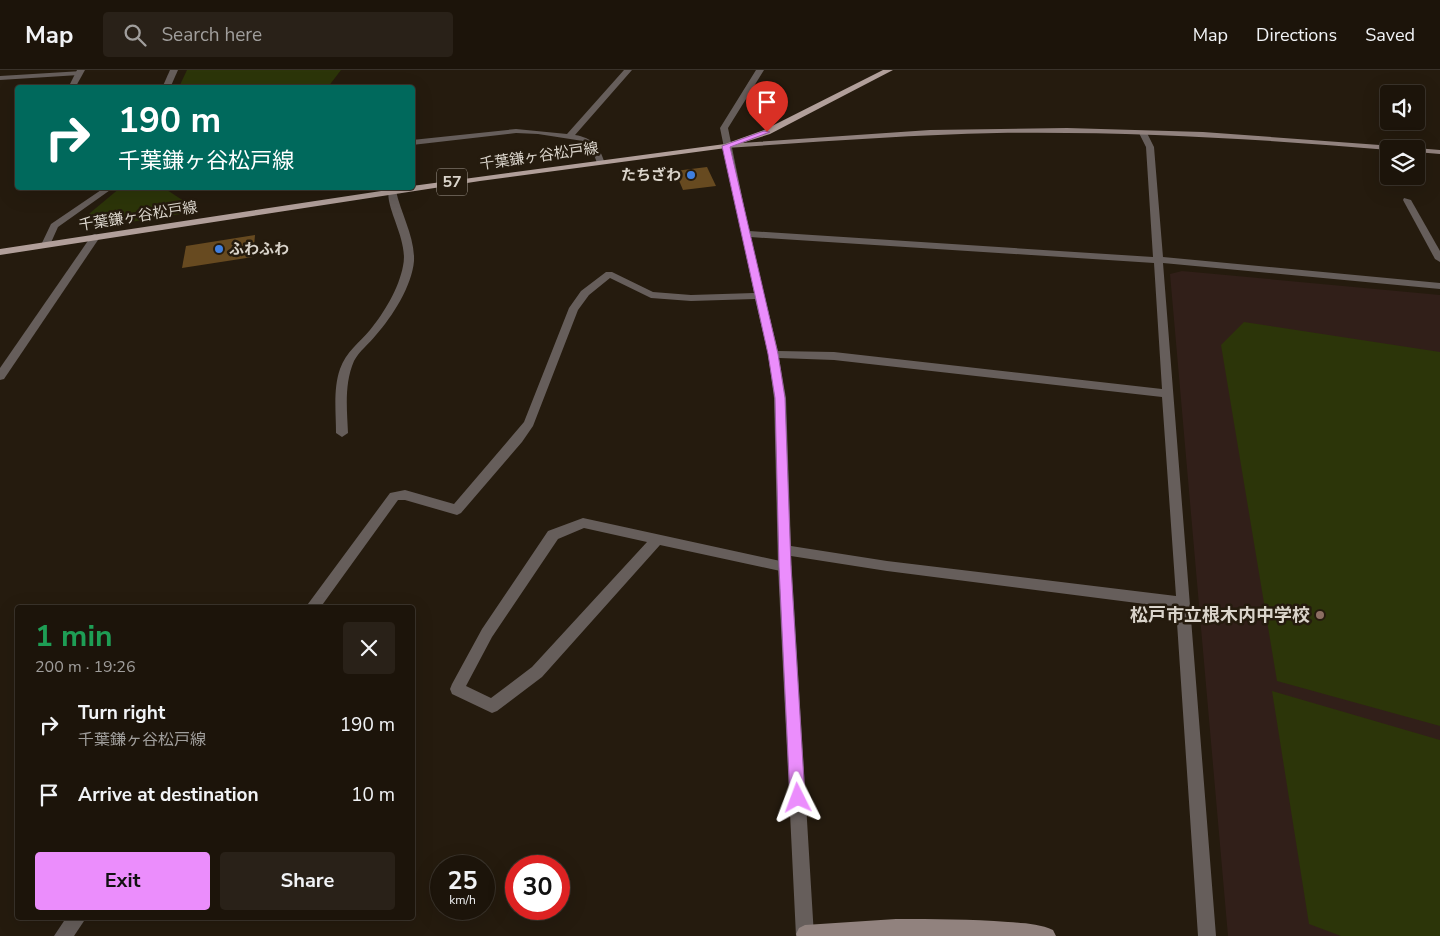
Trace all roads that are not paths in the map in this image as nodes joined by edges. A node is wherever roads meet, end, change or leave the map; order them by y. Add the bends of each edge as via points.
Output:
1 (174, 70) edge
2 (628, 70) edge
3 (760, 70) edge
4 (889, 70) edge
5 (80, 72) edge
6 (0, 78) edge
7 (73, 85) edge
8 (167, 85) edge
9 (1143, 133) junction
10 (569, 137) junction
11 (415, 143) edge
12 (726, 146) junction
13 (1380, 147) edge
14 (1425, 151) edge
15 (1440, 152) edge
16 (600, 161) junction
17 (415, 188) edge
18 (106, 190) edge
19 (399, 190) edge
20 (392, 191) junction
21 (1407, 200) dead end
22 (745, 234) junction
23 (95, 237) junction
24 (46, 245) junction
25 (0, 252) edge
26 (1440, 259) edge
27 (1159, 260) junction
28 (1440, 286) edge
29 (759, 296) junction
30 (773, 354) junction
31 (0, 376) edge
32 (1168, 394) junction
33 (342, 433) dead end
34 (658, 539) junction
35 (785, 550) junction
36 (785, 567) junction
37 (1181, 603) junction
38 (314, 605) edge
39 (75, 920) edge
40 (805, 935) edge
41 (63, 936) edge
42 (1047, 936) edge
43 (1207, 936) edge

1 - 8 street
2 - 10 street
3 - 12 street via 725,124
4 - 12 main road, 千葉鎌ヶ谷松戸線 / 57 via 767,132
5 - 6 street
5 - 7 street
9 - 12 street via 957,133
9 - 13 street via 1239,136
9 - 27 street via 1150,147
10 - 11 street via 516,131
10 - 16 street via 585,139 596,148
12 - 16 main road, 千葉鎌ヶ谷松戸線 / 57
12 - 22 street
14 - 15 street
16 - 17 main road, 千葉鎌ヶ谷松戸線 / 57
18 - 24 street via 54,226
19 - 20 main road, 千葉鎌ヶ谷松戸線 / 57
20 - 23 main road, 千葉鎌ヶ谷松戸線 / 57
20 - 33 street via 395,208 404,224 409,263 385,316 349,360 342,384
21 - 26 street
22 - 27 street
22 - 29 street
23 - 24 main road, 千葉鎌ヶ谷松戸線 / 57
23 - 31 street
24 - 25 main road, 千葉鎌ヶ谷松戸線 / 57
27 - 28 street
27 - 32 street
29 - 30 street
29 - 38 street via 691,298 651,295 609,274 594,284 574,310 529,423 457,510 405,495 394,496
30 - 32 street via 834,356
30 - 35 street via 780,398
32 - 37 street
34 - 34 street via 537,672 492,706 457,689 488,633 553,535 583,523
34 - 36 street
35 - 36 street
35 - 37 street
36 - 40 street
37 - 43 street
39 - 41 street
40 - 42 street via 904,927 1002,928

